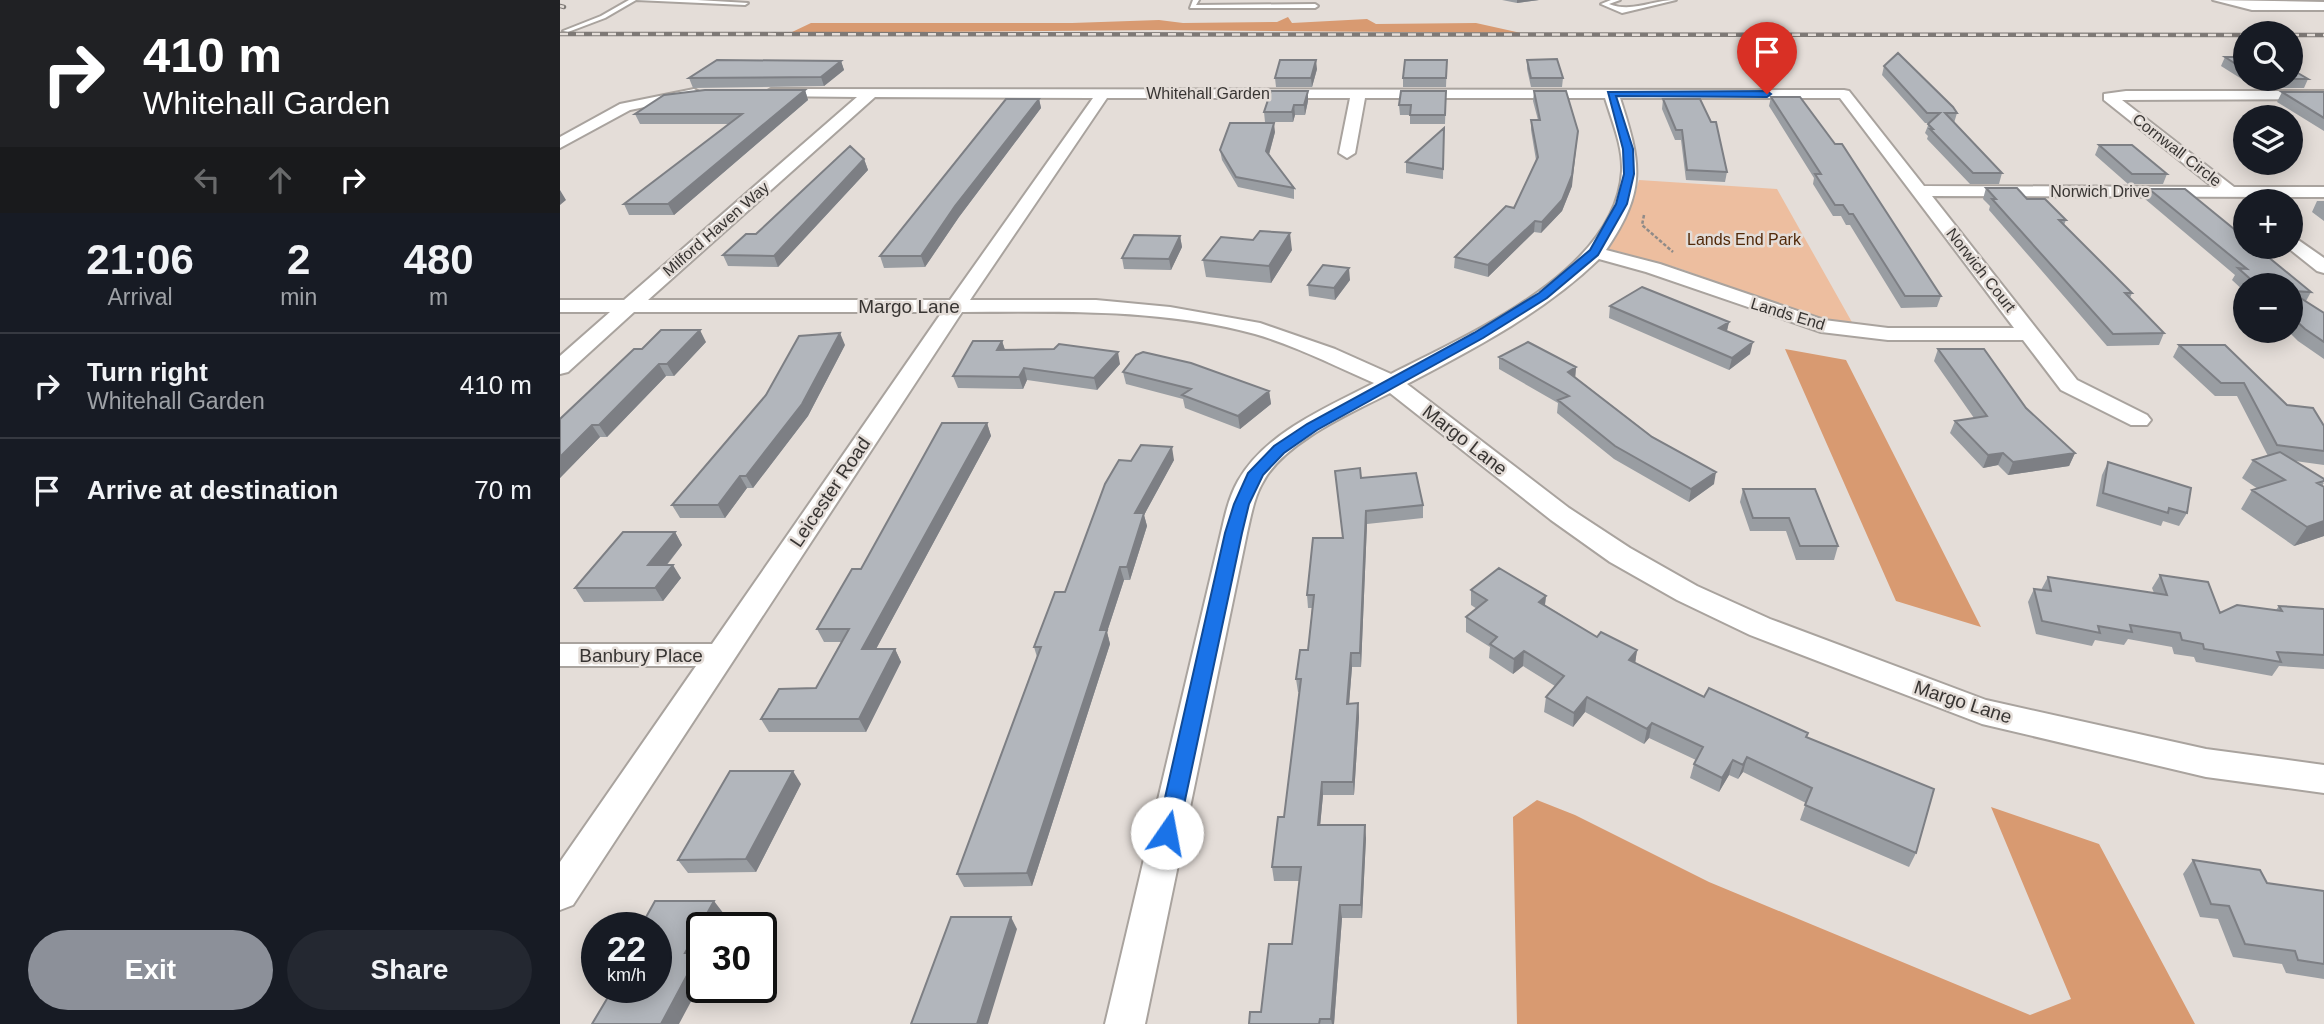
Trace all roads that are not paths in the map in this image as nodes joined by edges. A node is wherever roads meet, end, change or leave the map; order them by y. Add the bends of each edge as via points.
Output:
1 (636, 0) edge
2 (1196, 0) edge
3 (1617, 0) edge
4 (1673, 0) edge
5 (2220, 0) edge
6 (678, 1) edge
7 (745, 2) dead end
8 (1315, 6) dead end
9 (2324, 6) edge
10 (566, 31) dead end
11 (709, 93) edge
12 (750, 93) edge
13 (872, 93) junction
14 (1103, 93) junction
15 (1358, 93) junction
16 (1611, 93) junction
17 (1844, 94) joint
18 (2324, 95) edge
19 (560, 143) edge
20 (1347, 153) dead end
21 (1919, 191) junction
22 (2230, 191) junction
23 (2324, 192) edge
24 (2233, 194) edge
25 (2303, 250) edge
26 (1594, 252) junction
27 (2324, 267) edge
28 (560, 306) edge
29 (629, 306) junction
30 (956, 306) junction
31 (2030, 334) junction
32 (560, 366) edge
33 (1390, 382) junction
34 (2139, 420) dead end
35 (560, 655) edge
36 (721, 655) junction
37 (2324, 779) edge
38 (560, 893) edge
39 (1125, 1024) edge

1 - 6 lane
1 - 10 lane
2 - 8 lane via 1192,7
3 - 4 lane via 1604,4 1622,11
5 - 9 street
6 - 7 lane
11 - 19 street via 655,98 611,112
12 - 13 street, Whitehall Garden
13 - 14 street, Whitehall Garden
13 - 29 street, Milford Haven Way
14 - 15 street, Whitehall Garden
14 - 30 street, Leicester Road
15 - 16 street, Whitehall Garden
15 - 20 street
16 - 17 street, Whitehall Garden
16 - 26 street via 1628,149 1629,174 1622,204
17 - 21 street, Norwich Court
18 - 22 street, Cornwall Circle via 2109,97
21 - 22 street, Norwich Drive
21 - 31 street, Norwich Court
22 - 23 street, Norwich Drive
22 - 24 street, Cornwall Circle
25 - 27 street
26 - 31 street, Lands End via 1821,326 1888,334
26 - 33 street via 1543,295 1479,336
28 - 29 street, Margo Lane
29 - 30 street, Margo Lane
29 - 32 street, Milford Haven Way
30 - 33 street, Margo Lane via 1096,306 1260,329
30 - 36 street, Leicester Road
31 - 34 street, Norwich Court via 2069,385
33 - 37 street, Margo Lane via 1620,555 1686,593 1760,626 1982,712 2206,763
33 - 39 street via 1279,449 1247,488
35 - 36 street, Banbury Place
36 - 38 street, Leicester Road

